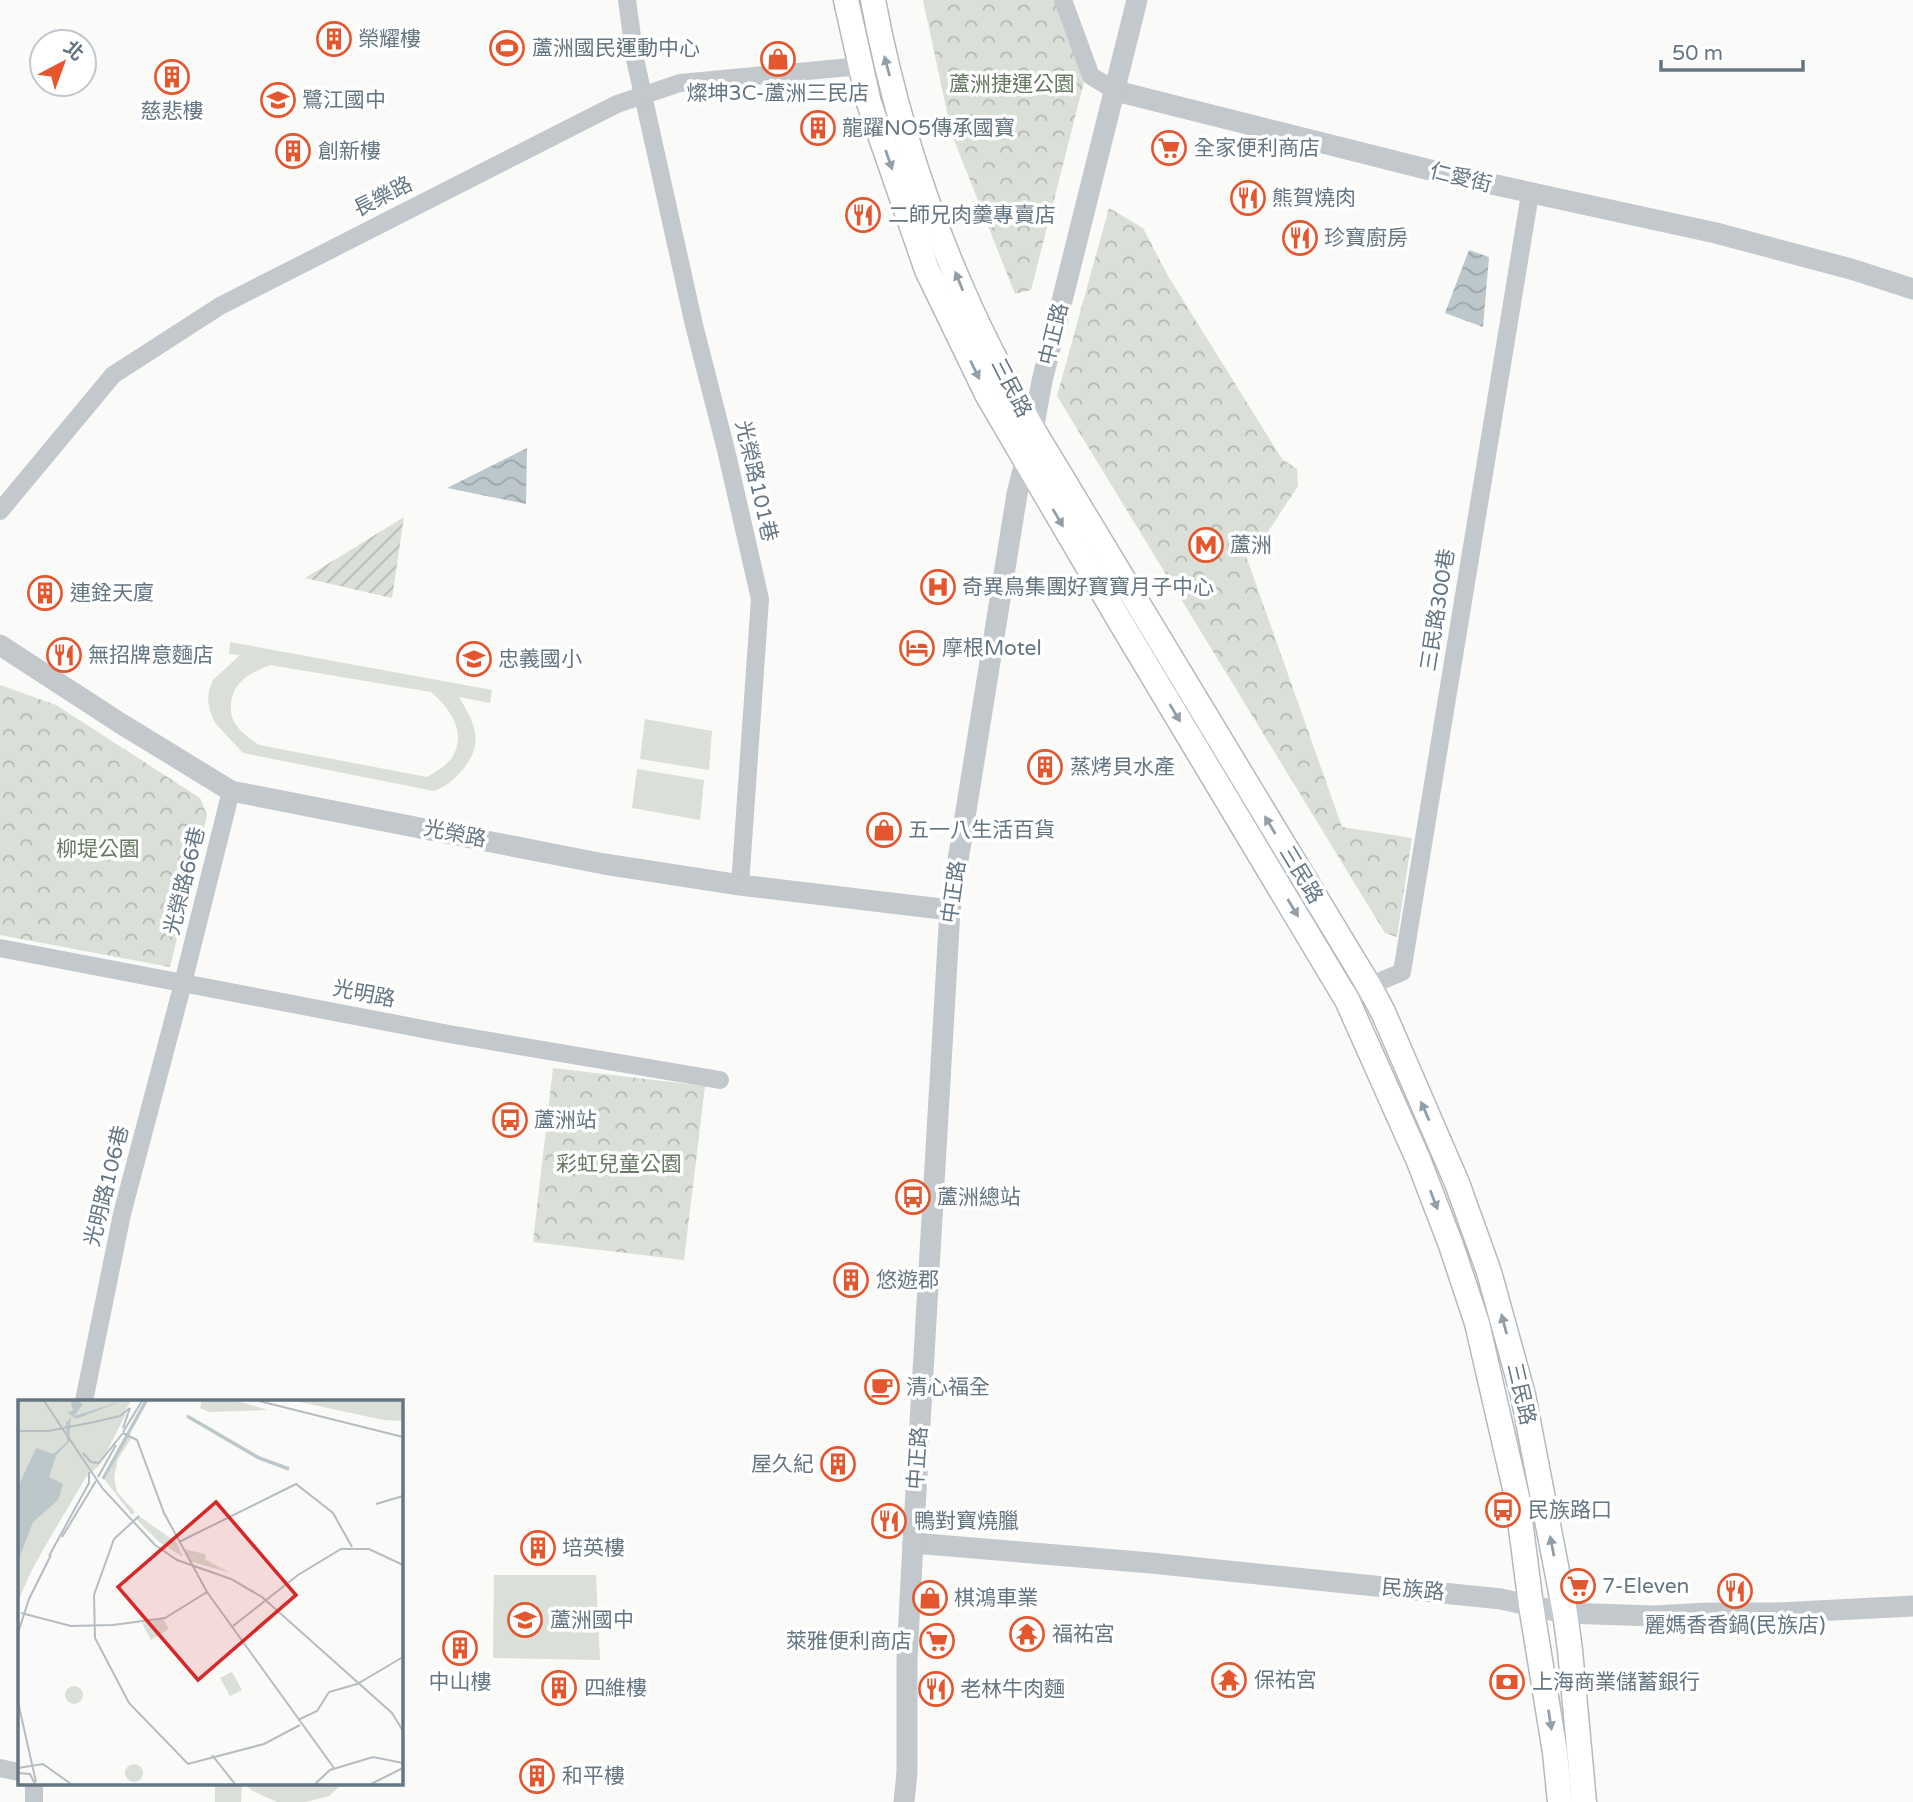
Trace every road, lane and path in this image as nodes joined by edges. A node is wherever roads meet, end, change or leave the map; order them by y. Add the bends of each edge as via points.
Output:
1 (627, 0) edge
2 (846, 0) edge
3 (873, 0) edge
4 (1063, 0) edge
5 (1138, 0) edge
6 (861, 66) junction
7 (1115, 91) junction
8 (643, 95) junction
9 (1530, 194) junction
10 (1913, 289) edge
11 (1033, 430) junction
12 (1025, 458) junction
13 (0, 511) edge
14 (0, 645) edge
15 (231, 791) junction
16 (740, 885) junction
17 (950, 910) junction
18 (0, 948) edge
19 (183, 983) junction
20 (1368, 986) junction
21 (1347, 1000) junction
22 (720, 1080) dead end
23 (84, 1400) edge
24 (913, 1543) junction
25 (1531, 1605) junction
26 (1913, 1606) edge
27 (1564, 1613) junction
28 (0, 1768) edge
29 (18, 1772) edge
30 (34, 1784) edge
31 (34, 1802) edge
32 (904, 1802) edge
33 (1560, 1802) edge
34 (1584, 1802) edge

1 - 8 street, 光榮路101巷
2 - 6 main road, 三民路
11 -> 3 main road, 三民路 via 965,296 939,229 906,135
4 - 7 street, 仁愛街 via 1091,76
5 - 7 street, 中正路
6 - 8 street, 長樂路 via 680,83
6 -> 12 main road, 三民路 via 869,103 927,270 988,396
7 - 9 street, 仁愛街
7 - 11 street, 中正路
8 - 13 street, 長樂路 via 617,104 220,306 113,375
8 - 16 street, 光榮路101巷 via 760,599
9 - 10 street, 仁愛街 via 1716,233
9 - 20 street, 三民路300巷 via 1402,972
11 - 12 street, 中正路
20 -> 11 main road, 三民路
12 - 17 street, 中正路
12 -> 21 main road, 三民路
14 - 15 street, 光榮路
15 - 16 street, 光榮路 via 604,864
15 - 19 street, 光榮路66巷
16 - 17 street, 光榮路
17 - 24 street, 中正路
18 - 19 street, 光明路
19 - 22 street, 光明路
19 - 23 street, 光明路106巷 via 122,1214
20 - 21 street, 三民路300巷
27 -> 20 main road, 三民路 via 1523,1395 1489,1272 1457,1183
21 -> 25 main road, 三民路 via 1418,1159 1477,1323 1517,1497
24 - 25 street, 民族路 via 1488,1597
24 - 32 street, 中正路
25 - 27 street, 民族路
25 -> 33 main road, 三民路
26 - 27 street, 民族路 via 1653,1616
27 - 34 main road, 三民路
28 - 29 street
30 - 31 street

